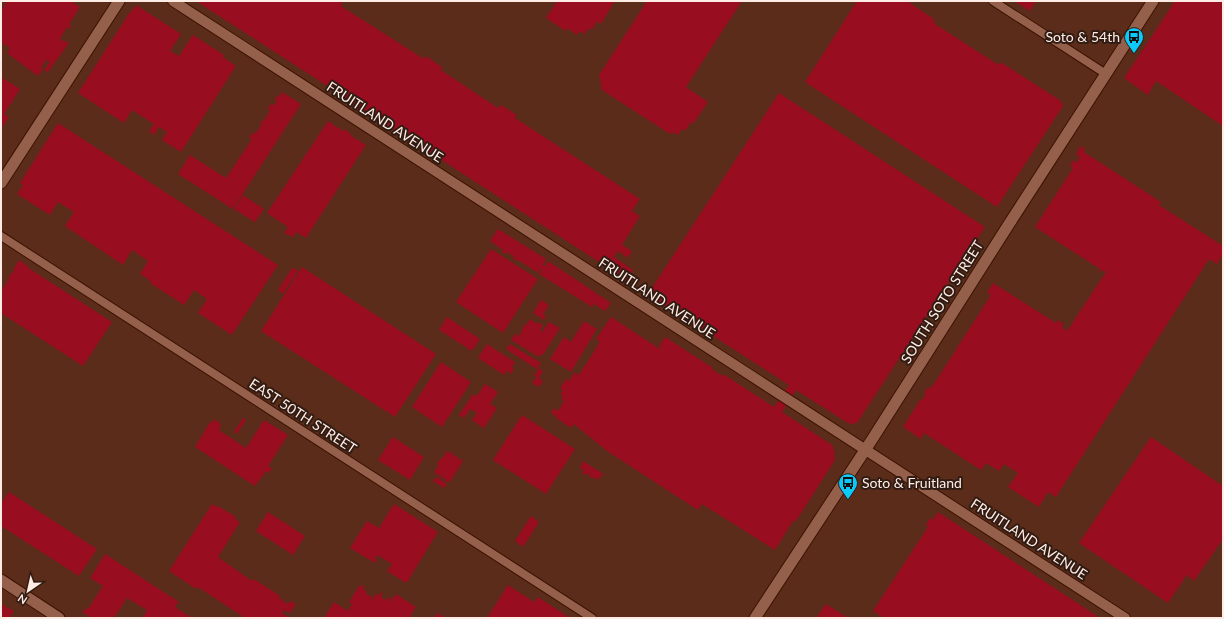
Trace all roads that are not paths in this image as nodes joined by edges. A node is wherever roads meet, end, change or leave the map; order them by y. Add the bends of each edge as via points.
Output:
1 (119, 1) edge
2 (173, 1) edge
3 (993, 1) edge
4 (1153, 1) edge
5 (1106, 74) junction
6 (1, 183) edge
7 (1, 236) edge
8 (866, 449) junction
9 (1, 580) edge
10 (59, 618) edge
11 (592, 618) edge
12 (755, 618) edge
13 (1125, 618) edge

1 - 6 main road
2 - 8 street, FRUITLAND AVENUE
3 - 5 street
4 - 5 main road, SOUTH SOTO STREET
5 - 8 main road, SOUTH SOTO STREET
7 - 11 street, EAST 50TH STREET
8 - 12 main road, SOUTH SOTO STREET
8 - 13 street, FRUITLAND AVENUE
9 - 10 main road

